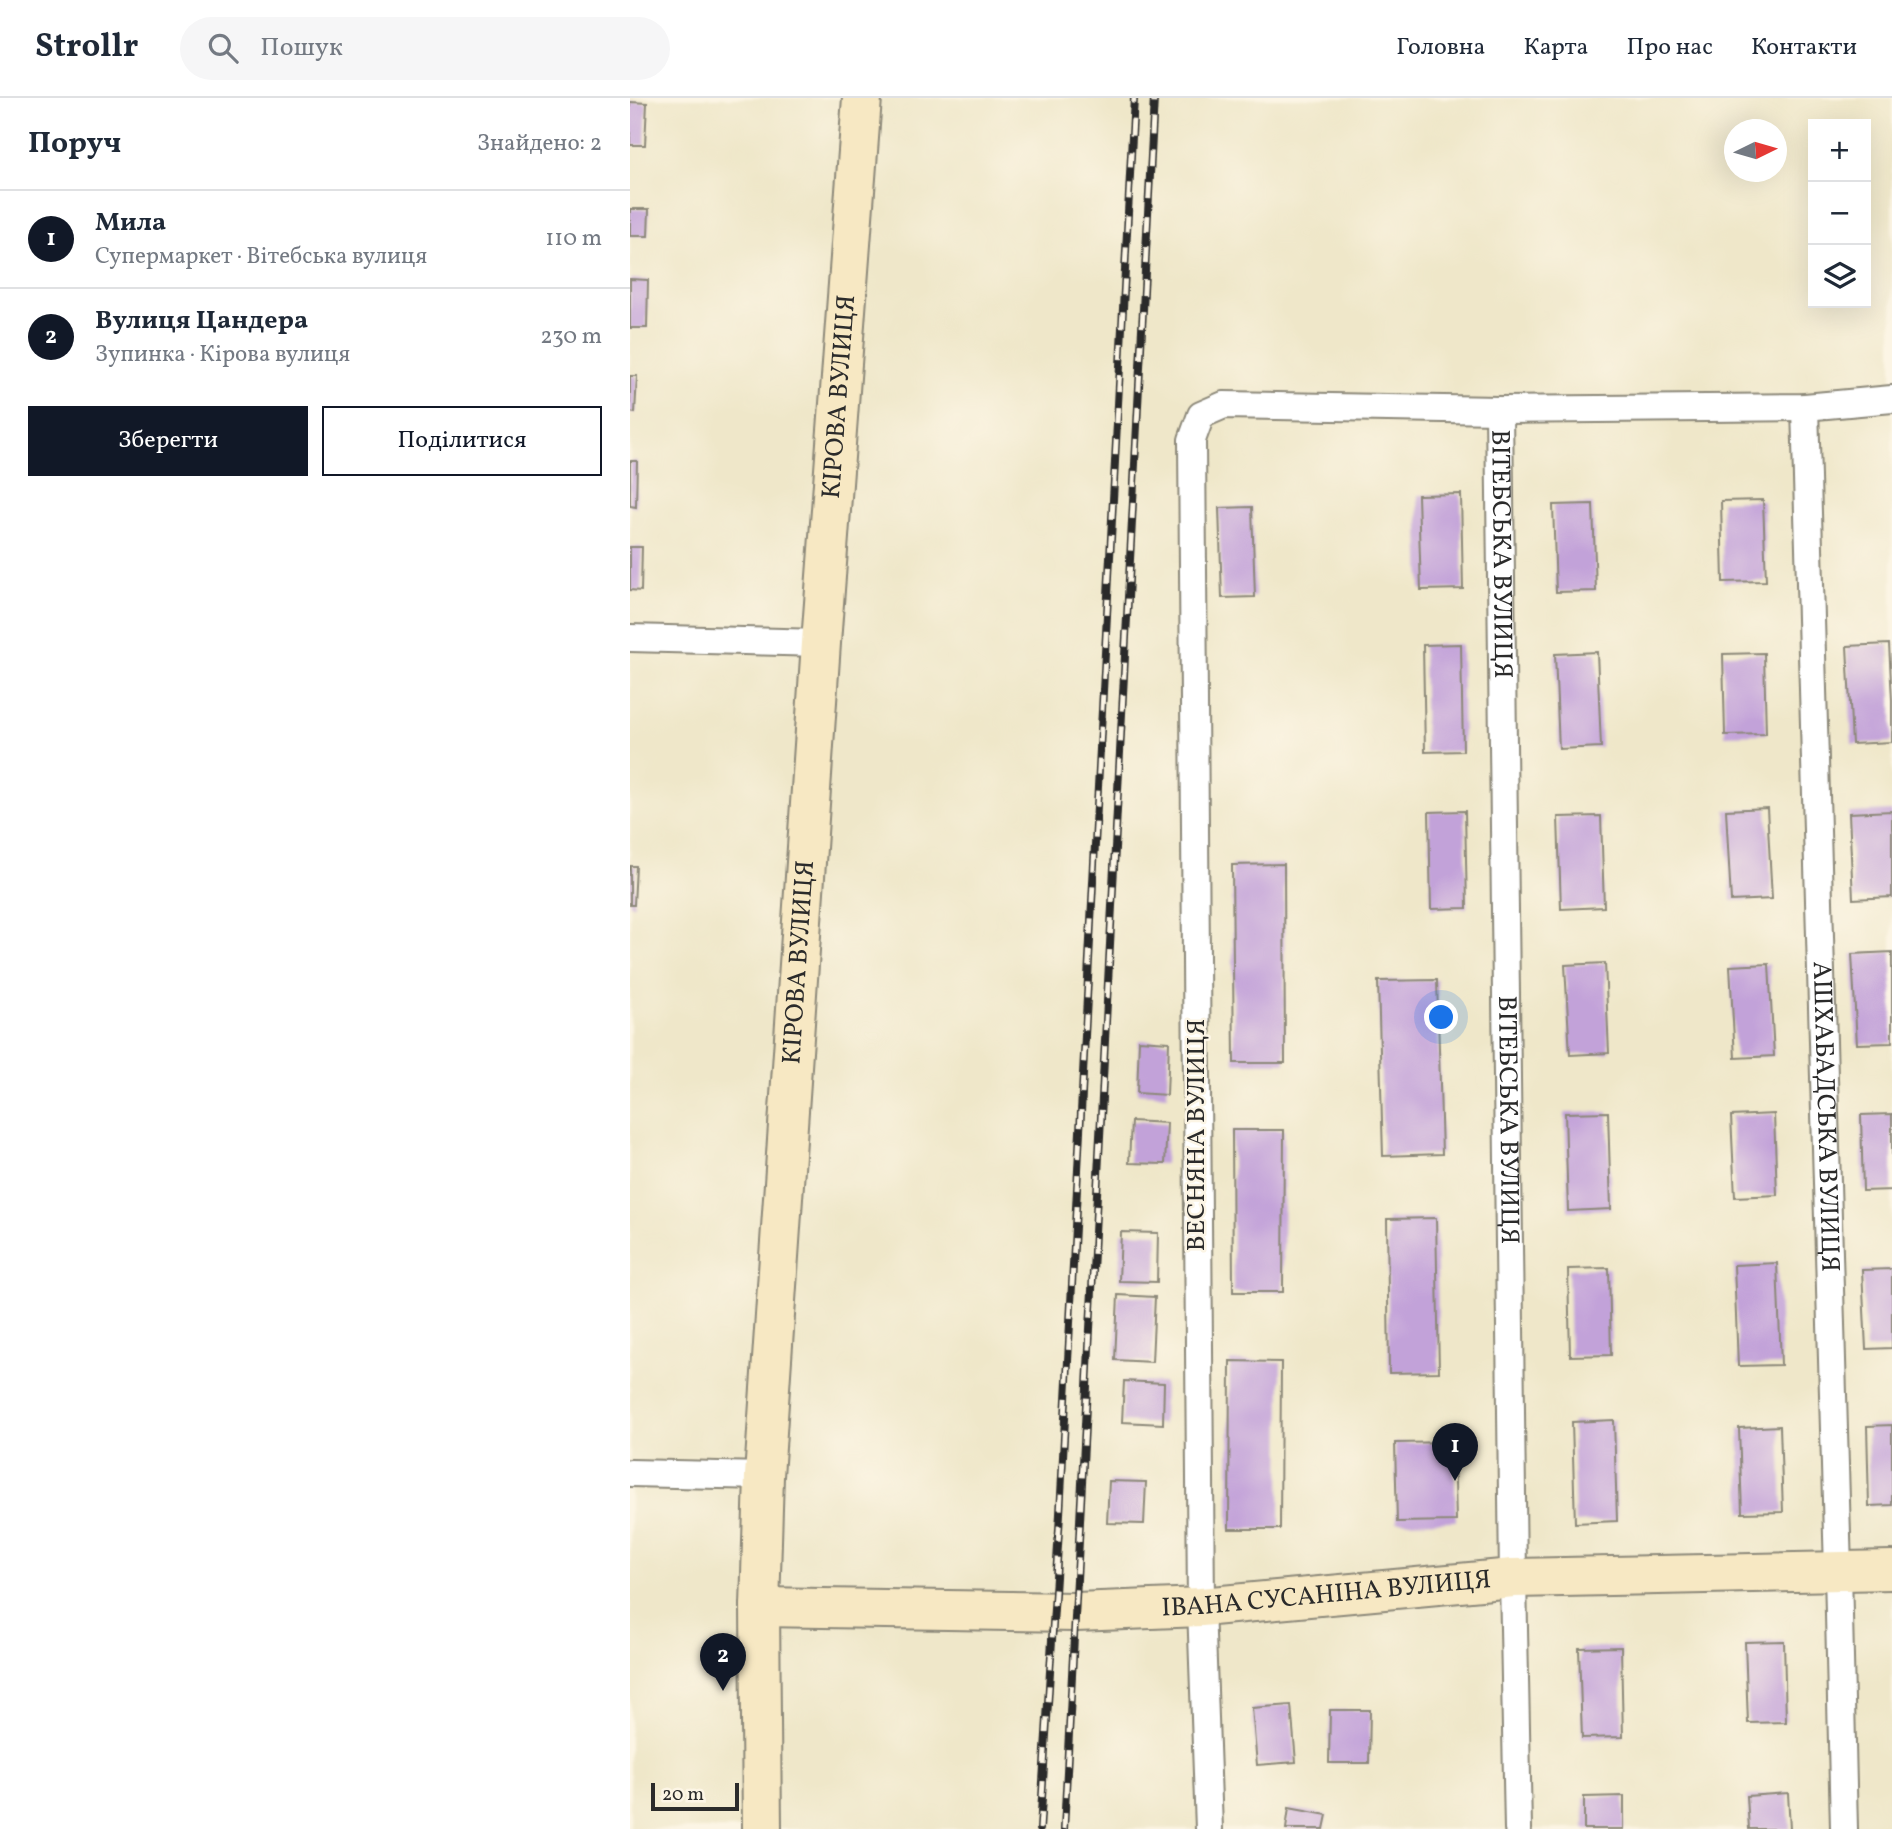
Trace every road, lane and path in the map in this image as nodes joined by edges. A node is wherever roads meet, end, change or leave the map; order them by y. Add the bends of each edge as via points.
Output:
1 (862, 98) edge
2 (1892, 399) edge
3 (1805, 407) junction
4 (1499, 410) junction
5 (630, 638) edge
6 (821, 643) junction
7 (630, 1473) edge
8 (764, 1476) junction
9 (1892, 1570) edge
10 (1838, 1571) junction
11 (1513, 1578) junction
12 (760, 1607) junction
13 (1201, 1607) junction
14 (762, 1829) edge
15 (1209, 1829) edge
16 (1518, 1829) edge
17 (1844, 1829) edge

1 - 6 main road, КІРОВА ВУЛИЦЯ
2 - 3 street
3 - 4 street
3 - 10 street, АШХАБАДСЬКА ВУЛИЦЯ
4 - 11 street, ВІТЕБСЬКА ВУЛИЦЯ
4 - 13 street, ВЕСНЯНА ВУЛИЦЯ via 1224,405 1201,415 1192,440
5 - 6 street
6 - 8 main road, КІРОВА ВУЛИЦЯ
7 - 8 street
8 - 12 main road, КІРОВА ВУЛИЦЯ
9 - 10 main road, ІВАНА СУСАНІНА ВУЛИЦЯ
10 - 11 main road, ІВАНА СУСАНІНА ВУЛИЦЯ
10 - 17 street, АШХАБАДСЬКА ВУЛИЦЯ
11 - 13 main road, ІВАНА СУСАНІНА ВУЛИЦЯ
11 - 16 street, ВІТЕБСЬКА ВУЛИЦЯ
12 - 13 main road, ІВАНА СУСАНІНА ВУЛИЦЯ via 1054,1612
12 - 14 main road, КІРОВА ВУЛИЦЯ
13 - 15 street, ВЕСНЯНА ВУЛИЦЯ

